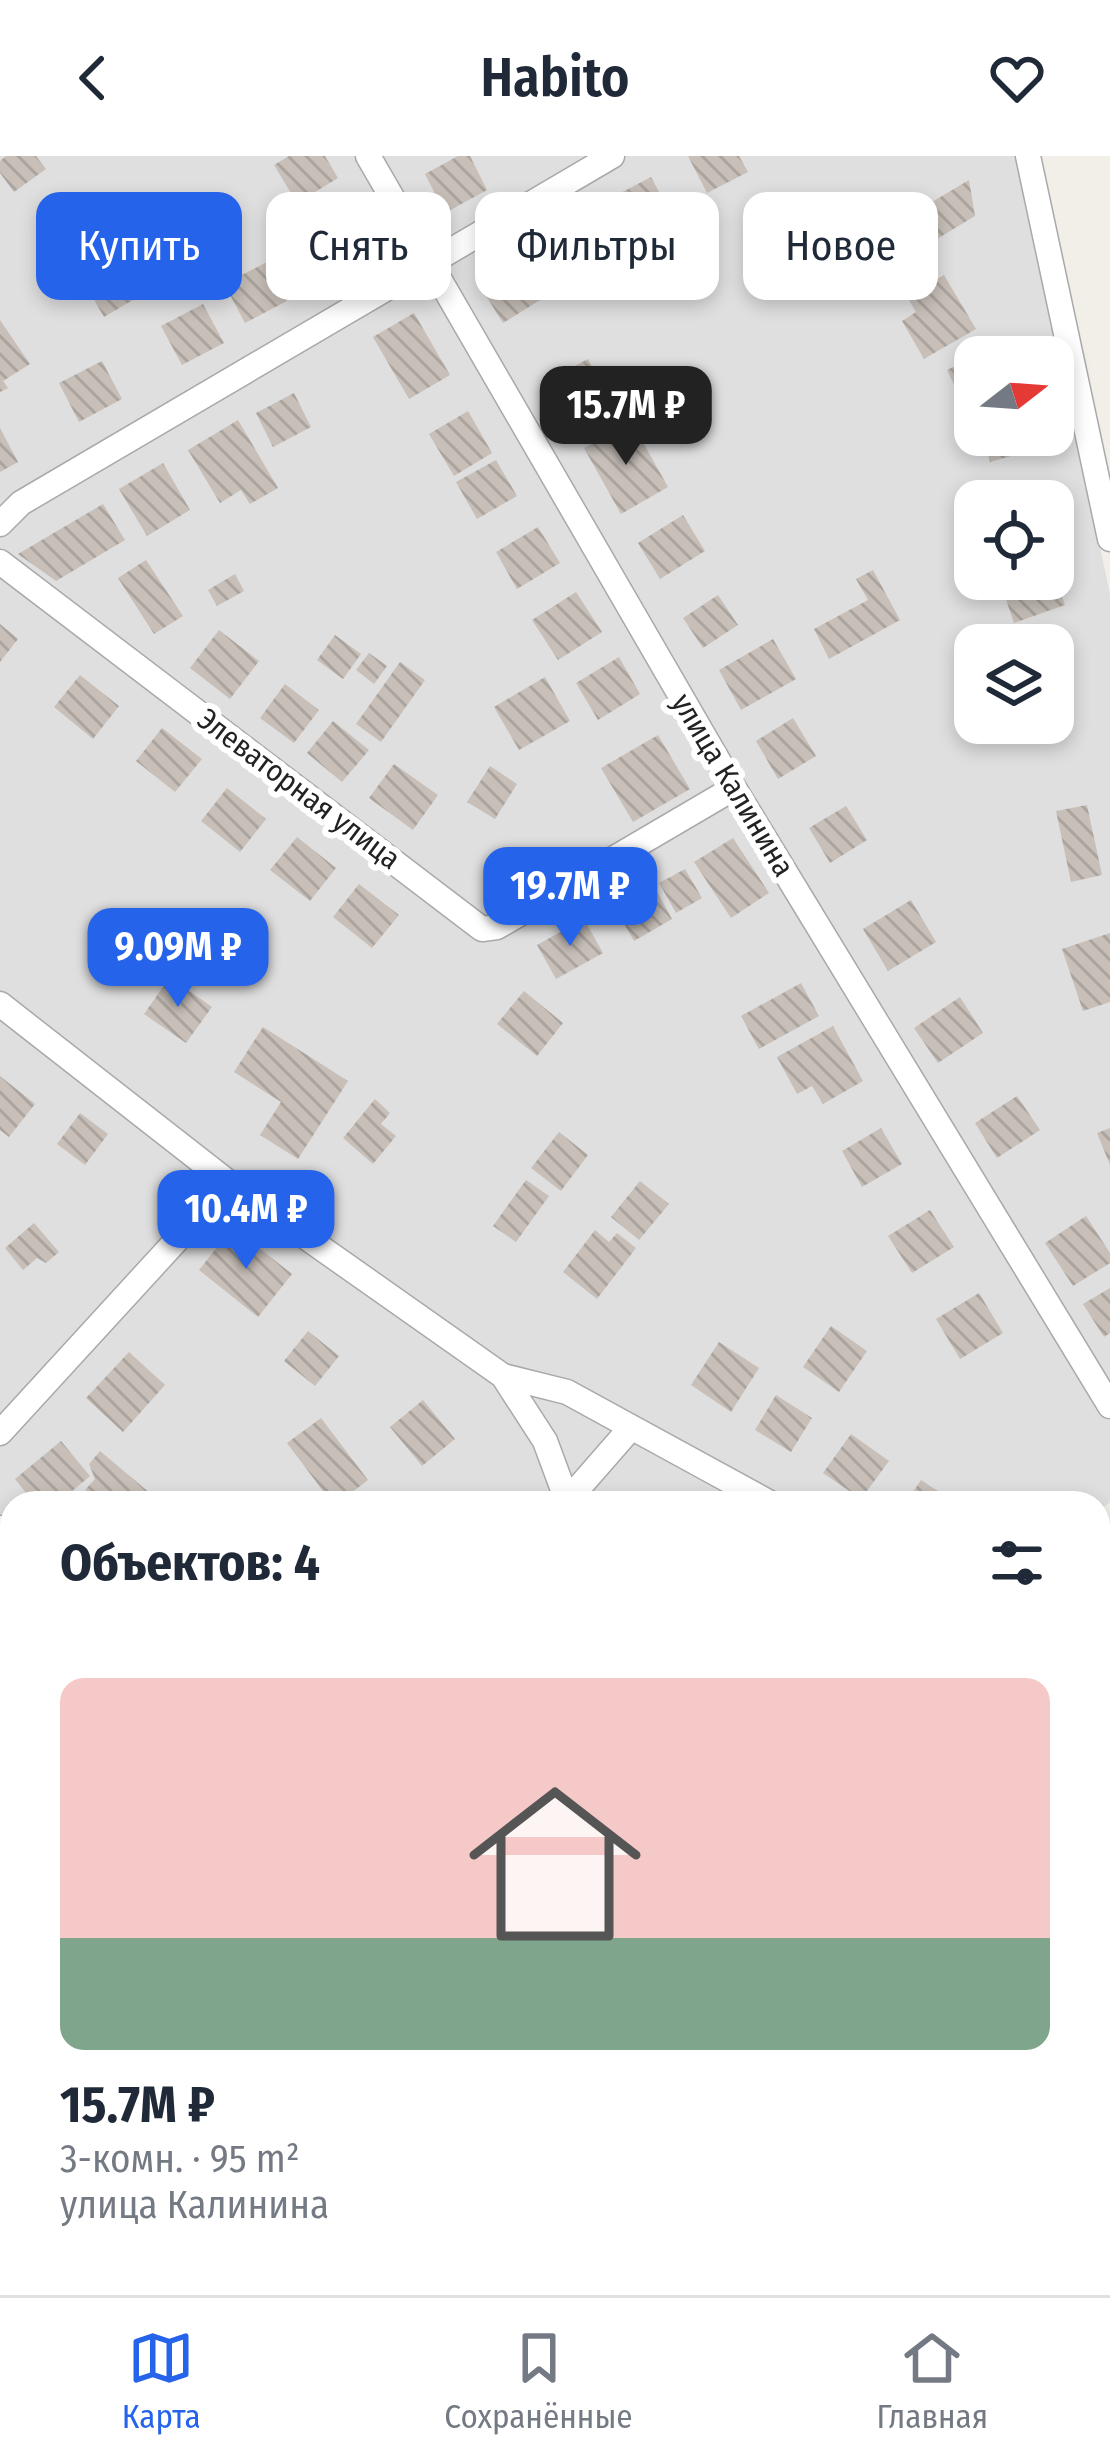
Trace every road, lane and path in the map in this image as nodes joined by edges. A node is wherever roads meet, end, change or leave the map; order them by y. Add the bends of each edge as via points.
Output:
1 (368, 156) edge
2 (612, 156) edge
3 (1028, 156) edge
4 (389, 192) edge
5 (451, 251) edge
6 (451, 299) edge
7 (367, 300) edge
8 (0, 524) edge
9 (1110, 539) edge
10 (0, 562) edge
11 (734, 788) junction
12 (0, 1004) edge
13 (229, 1183) junction
14 (503, 1376) junction
15 (1110, 1406) edge
16 (628, 1430) junction
17 (0, 1433) edge
18 (564, 1491) edge
19 (577, 1491) edge
20 (747, 1491) edge

1 - 4 street, улица Калинина
2 - 5 street
3 - 9 street
6 - 11 street, улица Калинина
7 - 8 street via 21,503
10 - 11 street, Элеваторная улица via 482,929
11 - 15 street, улица Калинина
12 - 13 street
13 - 14 street
13 - 17 street
14 - 16 street via 567,1392
14 - 18 street via 545,1441
16 - 19 street
16 - 20 street

